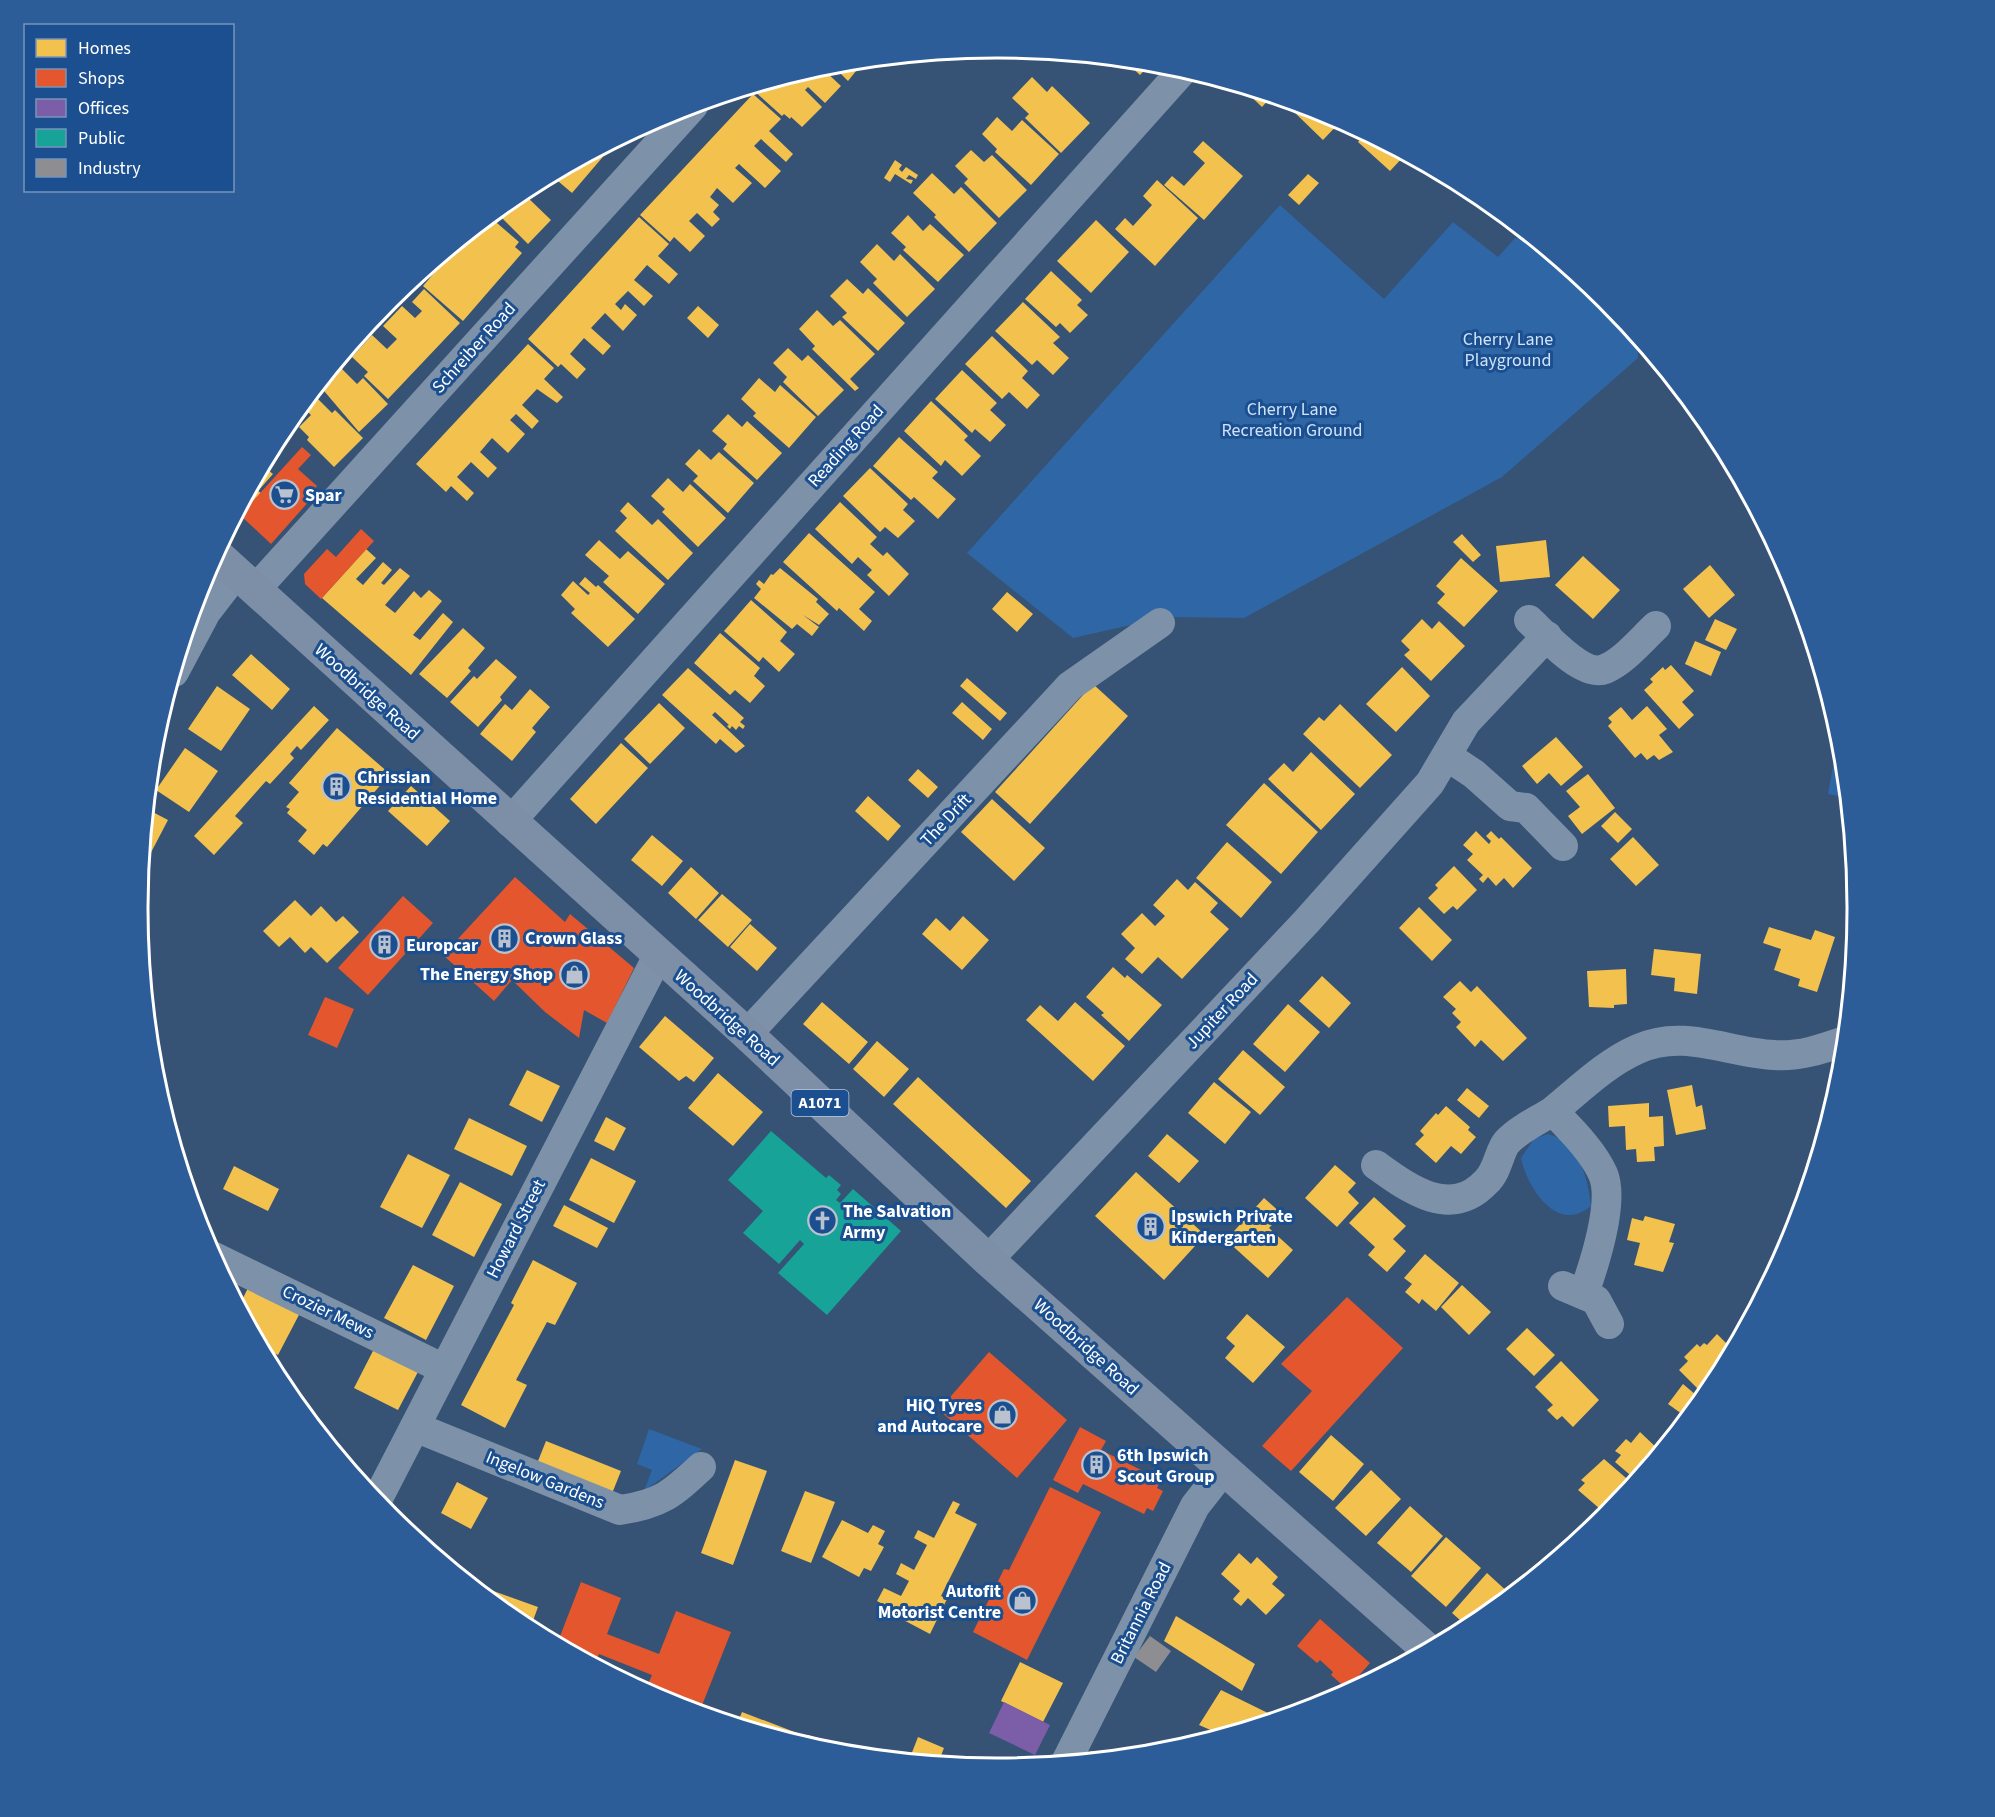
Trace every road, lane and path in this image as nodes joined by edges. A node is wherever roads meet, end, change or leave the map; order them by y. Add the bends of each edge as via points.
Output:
1 (1176, 78) edge
2 (679, 121) edge
3 (236, 572) edge
4 (1160, 623) dead end
5 (1656, 626) dead end
6 (192, 638) edge
7 (1447, 756) junction
8 (510, 822) junction
9 (1563, 846) dead end
10 (658, 956) junction
11 (747, 1034) junction
12 (1836, 1044) edge
13 (1554, 1111) junction
14 (1376, 1165) dead end
15 (988, 1260) junction
16 (225, 1262) edge
17 (1609, 1324) dead end
18 (444, 1368) junction
19 (415, 1427) junction
20 (702, 1467) dead end
21 (1224, 1469) junction
22 (381, 1493) edge
23 (1422, 1645) edge
24 (1069, 1755) edge

1 - 8 street, Reading Road
2 - 3 street, Schreiber Road
3 - 6 street, Schreiber Road
3 - 8 main road, Woodbridge Road / A1071
4 - 11 street, The Drift via 1070,686
5 - 7 street, Jupiter Road via 1603,670 1584,667 1538,628 1466,722
7 - 9 street via 1510,806 1526,808
7 - 15 street, Jupiter Road via 1430,783 1306,922
8 - 10 main road, Woodbridge Road / A1071
10 - 11 main road, Woodbridge Road / A1071
10 - 18 street, Howard Street
11 - 15 main road, Woodbridge Road / A1071
12 - 13 street via 1806,1053 1774,1056 1712,1042 1658,1042 1619,1059
13 - 14 street via 1506,1142 1498,1166 1486,1183 1455,1199 1421,1196
13 - 17 street via 1603,1174 1607,1190 1598,1246 1574,1289 1596,1300
15 - 21 main road, Woodbridge Road / A1071
16 - 18 street, Crozier Mews
18 - 19 street, Howard Street
19 - 20 street, Ingelow Gardens via 620,1510 650,1506
19 - 22 street, Howard Street
21 - 23 main road, Woodbridge Road / A1071
21 - 24 street, Britannia Road via 1195,1506

